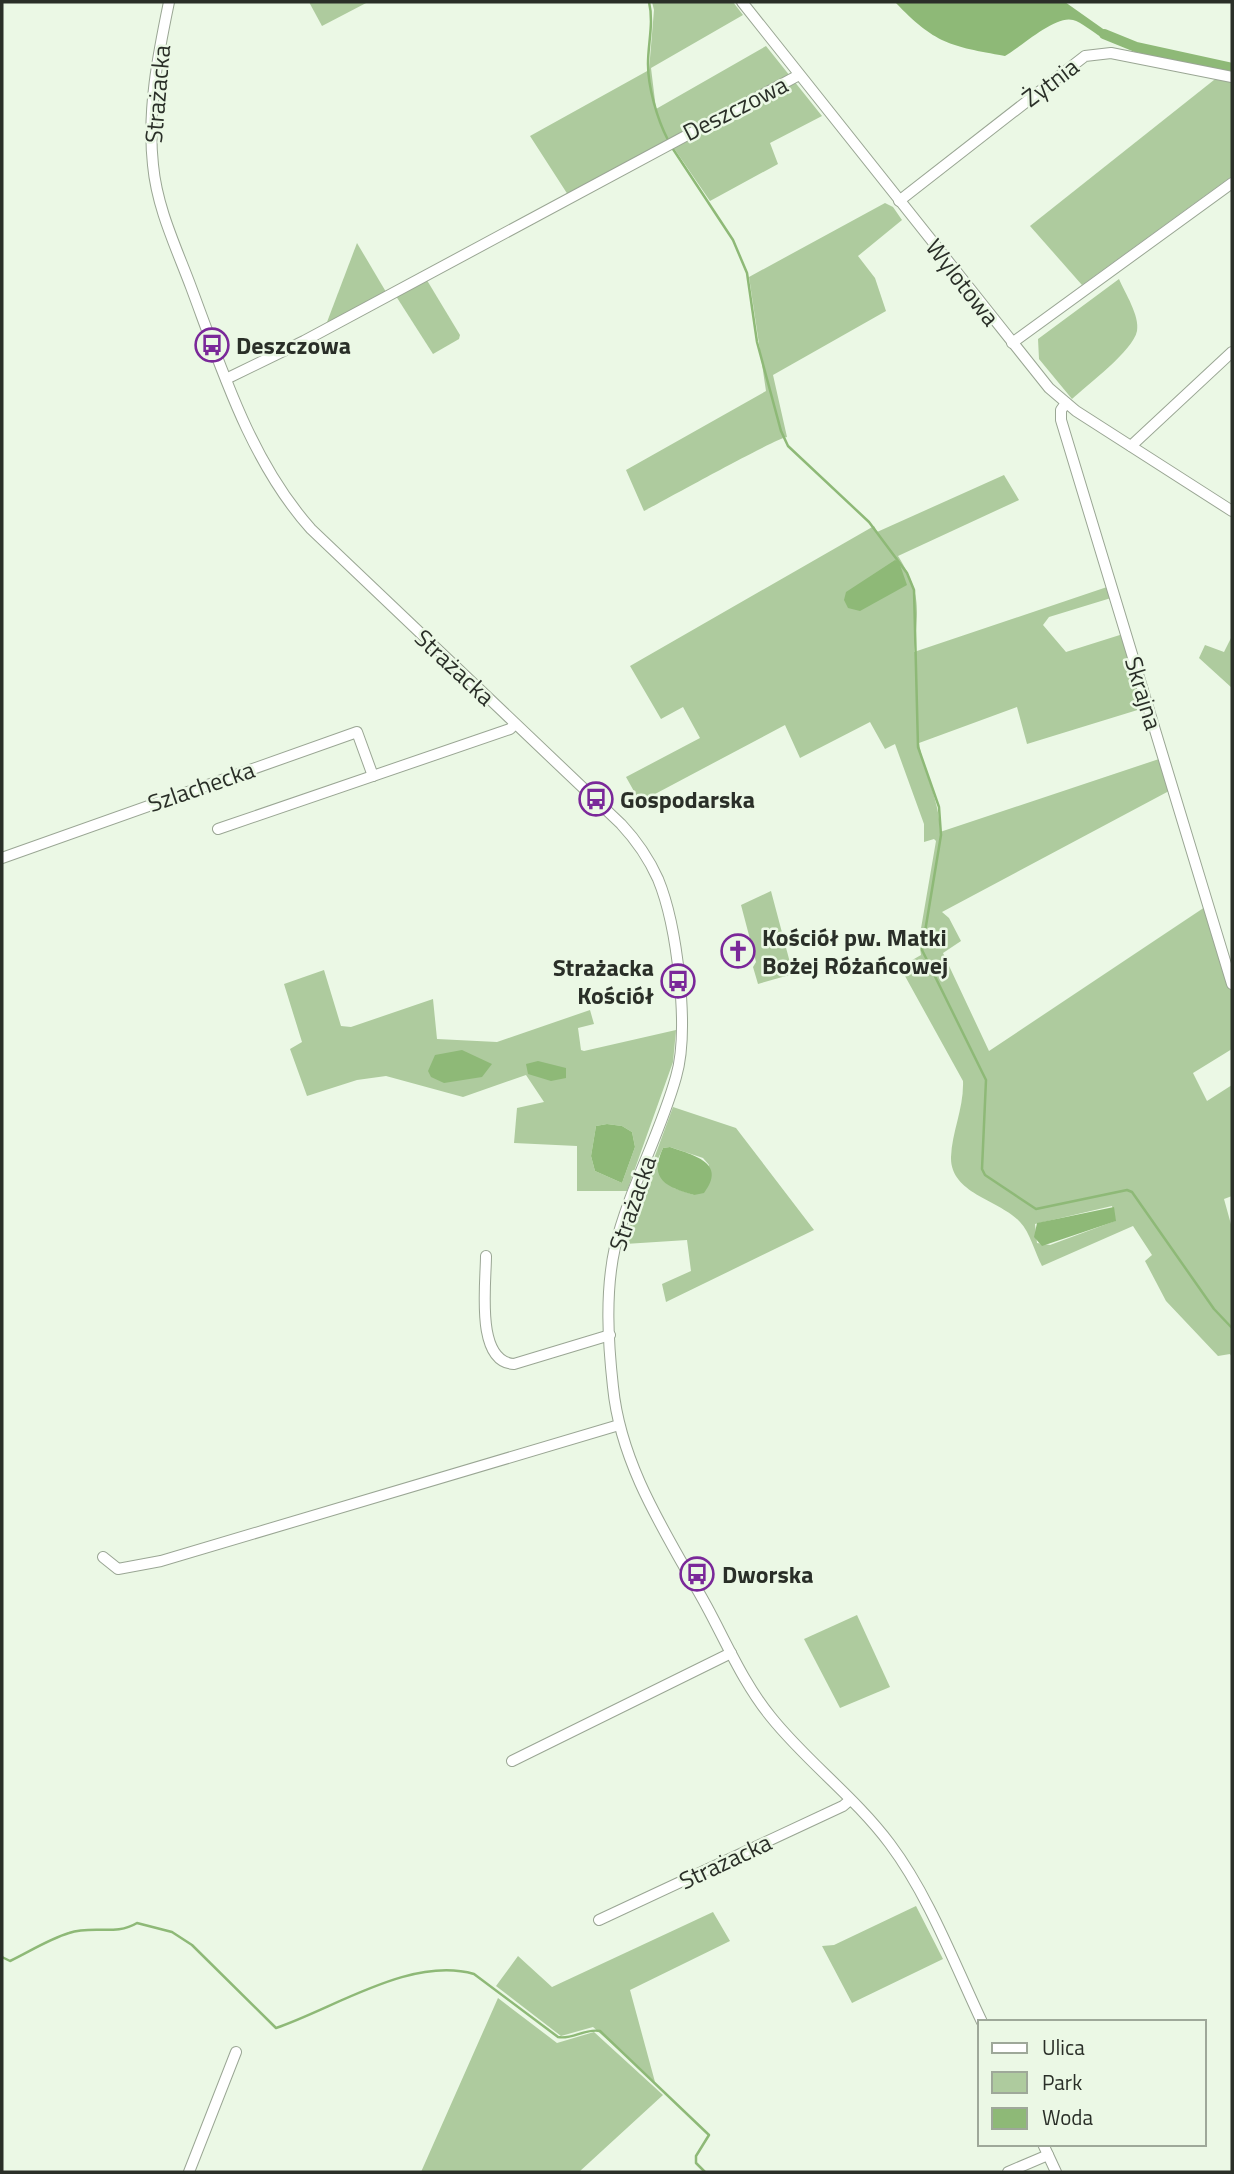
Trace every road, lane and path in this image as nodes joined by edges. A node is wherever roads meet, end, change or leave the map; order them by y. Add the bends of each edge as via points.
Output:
1 (169, 2) edge
2 (742, 2) edge
3 (799, 75) junction
4 (1232, 77) edge
5 (1232, 183) edge
6 (899, 201) junction
7 (1012, 343) junction
8 (1232, 352) edge
9 (226, 379) junction
10 (1066, 403) junction
11 (1131, 446) junction
12 (1232, 511) edge
13 (515, 724) junction
14 (373, 776) junction
15 (218, 829) dead end
16 (2, 858) edge
17 (1232, 984) edge
18 (486, 1256) dead end
19 (610, 1335) junction
20 (619, 1425) junction
21 (103, 1557) dead end
22 (732, 1653) junction
23 (512, 1761) dead end
24 (850, 1800) junction
25 (599, 1920) dead end
26 (981, 2020) edge
27 (236, 2052) dead end
28 (1044, 2146) edge
29 (1048, 2155) junction
30 (189, 2172) edge
31 (1008, 2172) edge
32 (1056, 2172) edge

1 - 9 street, Strażacka via 151,107 155,183
2 - 3 street, Wylotowa
3 - 6 street, Wylotowa
3 - 9 street, Deszczowa
4 - 6 street, Żytnia via 1111,53 1085,56
5 - 7 street
6 - 7 street, Wylotowa
7 - 10 street, Wylotowa
8 - 11 street
9 - 13 street, Strażacka via 273,479 298,514
10 - 11 street, Wylotowa
10 - 17 street, Skrajna via 1061,419
11 - 12 street, Wylotowa
13 - 14 street
13 - 19 street, Strażacka via 635,840 657,878 669,919 682,1016 681,1055 616,1244
14 - 15 street
14 - 16 street, Szlachecka via 357,732
18 - 19 street via 487,1332 499,1360 514,1364
19 - 20 street, Strażacka
20 - 21 street via 161,1561 118,1569
20 - 22 street, Strażacka via 639,1481
22 - 23 street
22 - 24 street, Strażacka via 772,1718
24 - 25 street, Strażacka
24 - 26 street, Strażacka via 908,1871
27 - 30 street
28 - 29 street
29 - 31 street
29 - 32 street

